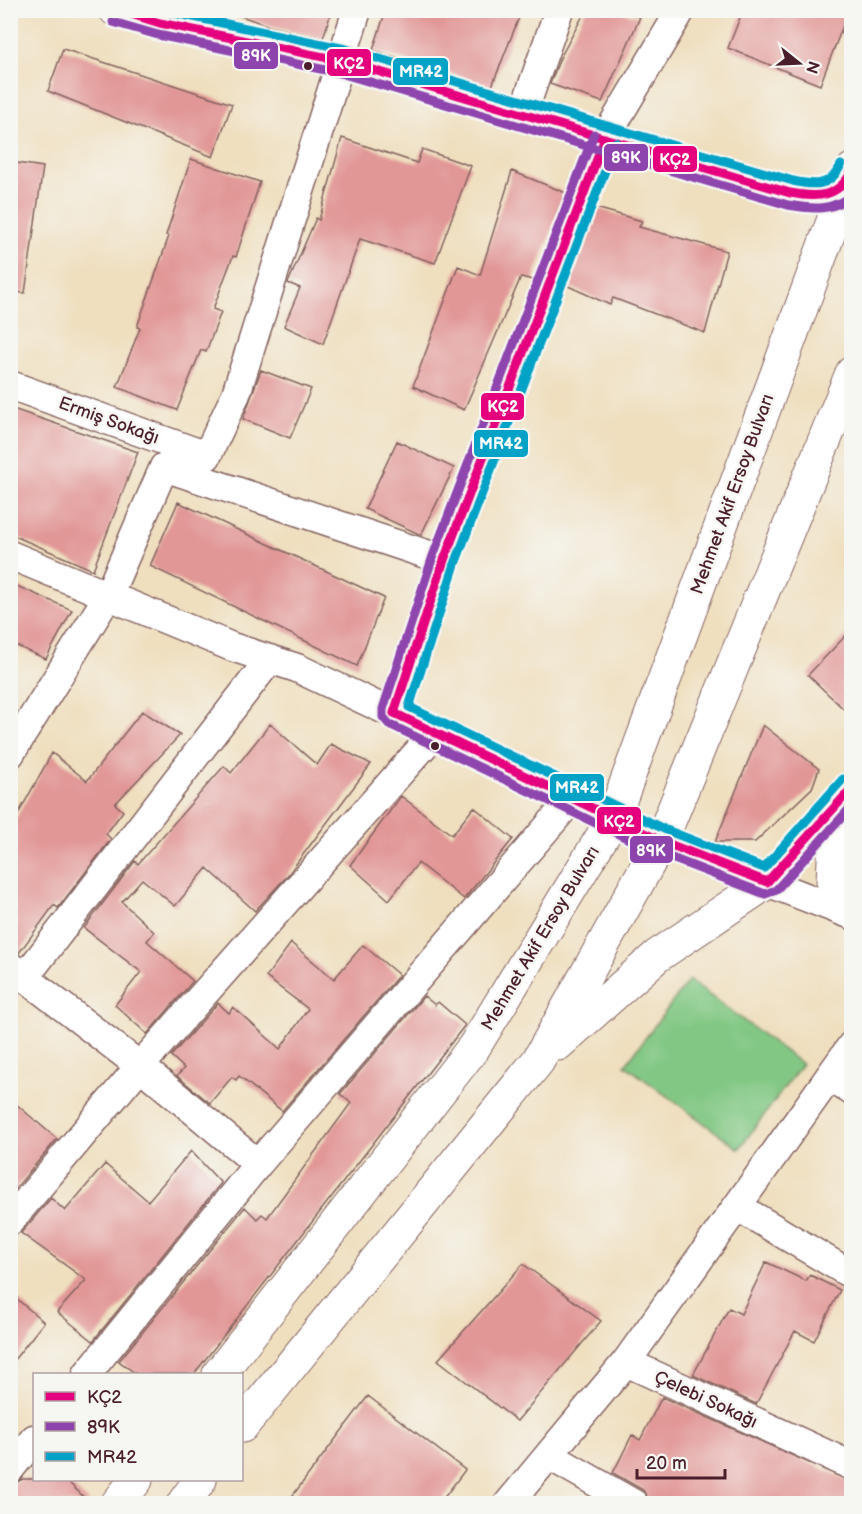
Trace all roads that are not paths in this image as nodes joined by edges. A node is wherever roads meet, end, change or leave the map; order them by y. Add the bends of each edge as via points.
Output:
1 (116, 10) edge
2 (357, 10) edge
3 (559, 10) edge
4 (681, 10) edge
5 (342, 61) junction
6 (523, 113) junction
7 (605, 138) junction
8 (849, 178) edge
9 (852, 373) edge
10 (10, 385) edge
11 (207, 456) junction
12 (164, 467) junction
13 (10, 555) edge
14 (444, 560) junction
15 (108, 596) junction
16 (270, 659) junction
17 (394, 713) junction
18 (435, 733) junction
19 (10, 754) edge
20 (852, 787) edge
21 (571, 800) junction
22 (613, 819) junction
23 (661, 841) junction
24 (767, 882) junction
25 (852, 900) edge
26 (852, 915) edge
27 (18, 972) edge
28 (852, 1045) edge
29 (538, 1061) junction
30 (140, 1066) junction
31 (840, 1084) edge
32 (258, 1164) junction
33 (738, 1207) junction
34 (10, 1221) edge
35 (852, 1275) edge
36 (626, 1362) junction
37 (88, 1373) edge
38 (220, 1373) edge
39 (243, 1425) edge
40 (33, 1440) edge
41 (550, 1456) junction
42 (852, 1466) edge
43 (10, 1469) edge
44 (134, 1481) edge
45 (199, 1481) edge
46 (117, 1503) edge
47 (183, 1503) edge
48 (508, 1503) edge
49 (634, 1503) edge

1 - 5 main road
2 - 5 street
3 - 6 street
4 - 7 street
5 - 6 main road
5 - 11 street via 236,394
6 - 7 main road
7 - 8 main road via 813,198 832,194
7 - 14 street
8 - 22 main road, Mehmet Akif Ersoy Bulvarı
9 - 23 main road
10 - 11 street, Ermiş Sokağı
11 - 12 street
12 - 14 street
12 - 15 street
13 - 15 street
14 - 17 street
15 - 16 street
15 - 19 street
16 - 17 street
16 - 27 street
17 - 18 street
18 - 21 street
18 - 30 street
20 - 24 main road
20 - 25 main road via 835,839 833,881
21 - 22 street
21 - 32 street
22 - 23 street
22 - 38 main road, Mehmet Akif Ersoy Bulvarı via 474,1047
23 - 24 street
23 - 29 main road
24 - 26 street
24 - 29 main road via 657,956
27 - 30 street
28 - 31 street
29 - 39 main road
30 - 32 street
30 - 34 street
31 - 33 street
32 - 37 street
33 - 35 street
33 - 36 street
36 - 41 street
36 - 42 street, Çelebi Sokağı
40 - 43 street
41 - 48 street
41 - 49 street
44 - 46 main road
45 - 47 main road

